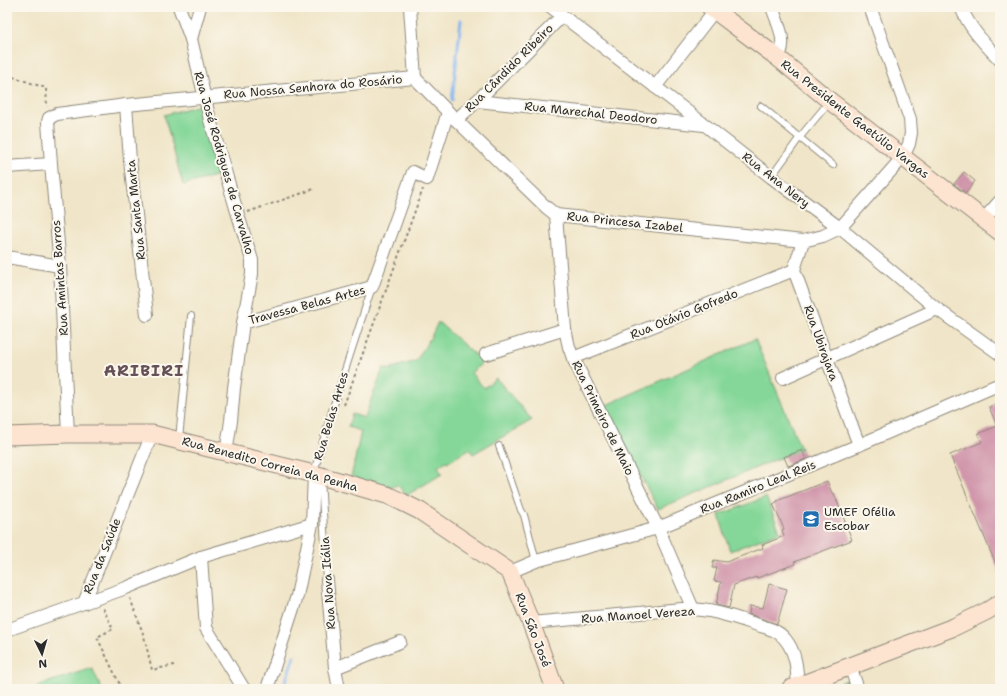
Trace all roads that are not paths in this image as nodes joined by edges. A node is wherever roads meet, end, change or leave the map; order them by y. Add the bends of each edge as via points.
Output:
1 (410, 7) edge
2 (551, 7) edge
3 (772, 7) edge
4 (870, 7) edge
5 (961, 7) edge
6 (714, 8) edge
7 (180, 11) edge
8 (199, 11) edge
9 (562, 16) junction
10 (191, 39) junction
11 (778, 58) junction
12 (1000, 60) edge
13 (415, 78) junction
14 (655, 87) junction
15 (204, 98) junction
16 (477, 101) junction
17 (830, 101) junction
18 (126, 105) junction
19 (761, 106) dead end
20 (452, 116) junction
21 (48, 122) joint
22 (706, 125) junction
23 (800, 137) junction
24 (903, 157) junction
25 (50, 164) junction
26 (833, 165) dead end
27 (7, 167) edge
28 (771, 177) junction
29 (1000, 201) edge
30 (556, 215) junction
31 (984, 219) junction
32 (840, 228) junction
33 (1000, 232) edge
34 (804, 241) junction
35 (7, 257) edge
36 (60, 266) junction
37 (794, 270) junction
38 (372, 287) junction
39 (937, 309) junction
40 (147, 316) dead end
41 (191, 316) dead end
42 (243, 322) junction
43 (565, 329) junction
44 (486, 354) dead end
45 (1000, 354) edge
46 (573, 358) junction
47 (827, 359) junction
48 (783, 378) dead end
49 (1000, 384) edge
50 (68, 434) junction
51 (152, 434) junction
52 (7, 436) edge
53 (179, 440) junction
54 (859, 445) junction
55 (499, 446) dead end
56 (226, 453) junction
57 (318, 476) junction
58 (312, 524) junction
59 (658, 528) junction
60 (201, 557) junction
61 (536, 561) junction
62 (510, 572) junction
63 (327, 580) joint
64 (84, 603) junction
65 (1000, 603) edge
66 (693, 609) junction
67 (531, 623) junction
68 (7, 630) edge
69 (400, 642) dead end
70 (850, 666) junction
71 (335, 668) junction
72 (794, 687) edge
73 (244, 689) edge
74 (267, 689) edge
75 (339, 689) edge
76 (555, 689) edge
77 (858, 689) edge

1 - 13 street
2 - 9 street, Rua Ana Nery
3 - 11 street via 783,42
4 - 24 street via 910,119 909,144
5 - 12 street via 979,37
6 - 11 street, Rua Presidente Gaetúlio Vargas
6 - 14 street
7 - 8 street via 185,20 189,21 193,20
7 - 10 street, Rua José Rodrigues de Carvalho
8 - 10 street, Rua José Rodrigues de Carvalho
9 - 14 street, Rua Ana Nery
9 - 16 street, Rua Cândido Ribeiro
10 - 15 street, Rua José Rodrigues de Carvalho
11 - 17 street, Rua Presidente Gaetúlio Vargas
13 - 15 street, Rua Nossa Senhora do Rosário
13 - 20 street, Rua Princesa Izabel
14 - 22 street, Rua Ana Nery
15 - 18 street, Rua Nossa Senhora do Rosário
15 - 42 street, Rua José Rodrigues de Carvalho via 252,260 252,274
16 - 20 street, Rua Cândido Ribeiro
16 - 22 street, Rua Marechal Deodoro
17 - 23 lane
17 - 24 street, Rua Presidente Gaetúlio Vargas
18 - 21 street, Rua Nossa Senhora do Rosário via 57,114 49,118
18 - 40 street, Rua Santa Marta
19 - 23 lane
20 - 30 street, Rua Princesa Izabel
20 - 38 street, Rua Belas Artes via 427,179 412,172
21 - 25 street, Rua Amintas Barros
22 - 28 street, Rua Ana Nery
23 - 26 lane
23 - 28 lane
24 - 31 street, Rua Presidente Gaetúlio Vargas
24 - 32 street
25 - 27 street
25 - 36 street, Rua Amintas Barros
28 - 32 street, Rua Ana Nery
29 - 31 street
30 - 34 street, Rua Princesa Izabel
30 - 43 street, Rua Primeiro de Maio
31 - 33 street, Rua Presidente Gaetúlio Vargas
32 - 34 street, Rua Princesa Izabel
32 - 39 street, Rua Ana Nery
34 - 37 street
35 - 36 street
36 - 50 street, Rua Amintas Barros
37 - 46 street, Rua Otávio Gofredo
37 - 47 street, Rua Ubirajara
38 - 42 street, Travessa Belas Artes
38 - 57 lane, Rua Belas Artes via 322,443
39 - 45 street, Rua Ana Nery
39 - 47 street
41 - 53 lane
42 - 56 street, Rua José Rodrigues de Carvalho
43 - 44 street
43 - 46 street, Rua Primeiro de Maio
46 - 59 street, Rua Primeiro de Maio
47 - 48 street
47 - 54 street, Rua Ubirajara
49 - 54 street, Rua Ramiro Leal Reis
50 - 51 street, Rua Benedito Correia da Penha
50 - 52 street, Rua Benedito Correia da Penha
51 - 53 street, Rua Benedito Correia da Penha
51 - 64 street, Rua da Saúde
53 - 56 street, Rua Benedito Correia da Penha
54 - 59 street, Rua Ramiro Leal Reis
55 - 61 lane via 524,515
56 - 57 street, Rua Benedito Correia da Penha
57 - 58 street, Rua Belas Artes
57 - 62 street, Rua Benedito Correia da Penha via 387,496 420,511
57 - 63 lane, Rua Nova Itália
58 - 60 street
58 - 74 street, Rua Belas Artes via 297,596
59 - 61 street, Rua Ramiro Leal Reis
59 - 66 street, Rua Primeiro de Maio
60 - 64 street
60 - 73 street via 206,628
61 - 62 street, Rua Ramiro Leal Reis
62 - 67 street, Rua São José
63 - 71 street, Rua Nova Itália
64 - 68 street, Rua da Saúde
65 - 70 street via 954,627
66 - 67 street, Rua Manoel Vereza
66 - 72 street, Rua Manoel Vereza via 726,615 776,631 790,646 796,660
67 - 76 street, Rua São José
69 - 71 street
70 - 72 street
70 - 77 street
71 - 75 street, Rua Nova Itália

